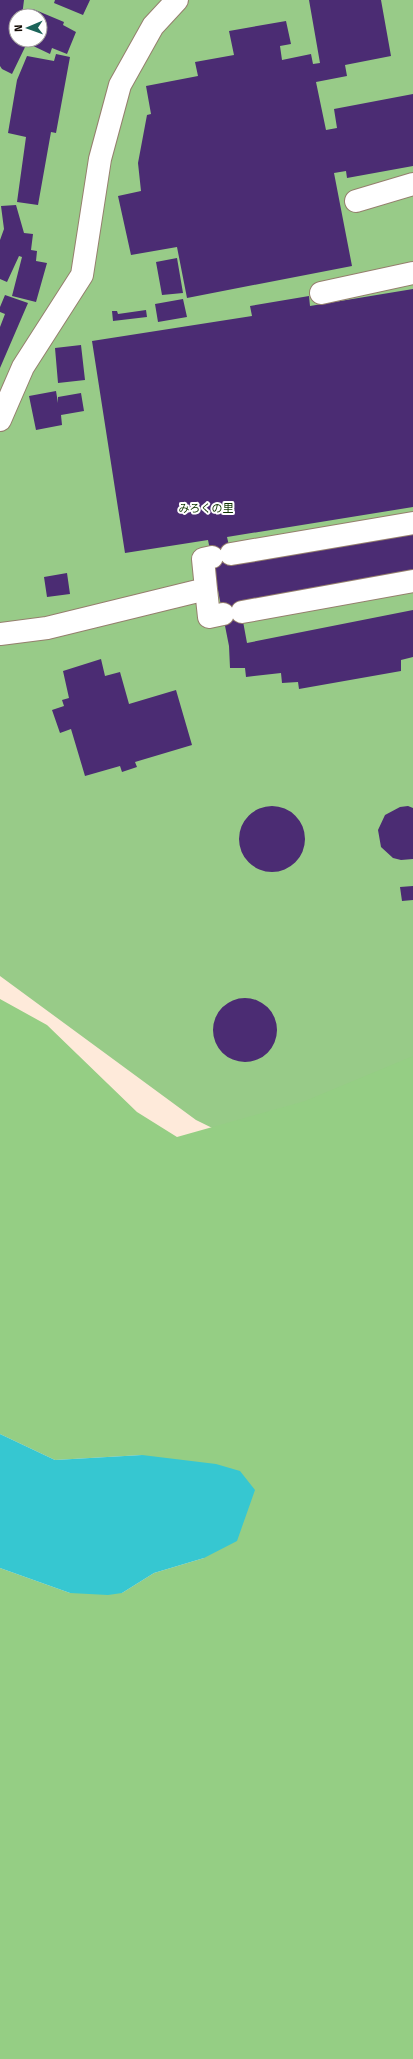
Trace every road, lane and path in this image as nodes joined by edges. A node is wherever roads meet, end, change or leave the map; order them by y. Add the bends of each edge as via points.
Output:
1 (177, 0) edge
2 (413, 184) edge
3 (356, 201) dead end
4 (413, 273) edge
5 (321, 293) dead end
6 (0, 420) edge
7 (413, 523) edge
8 (413, 581) edge
9 (206, 589) junction
10 (0, 634) edge

1 - 6 street via 153,26 120,85 100,159 82,275 23,367
2 - 3 street
4 - 5 street
7 - 9 street via 204,559
8 - 9 street via 209,617
9 - 10 street via 48,628

